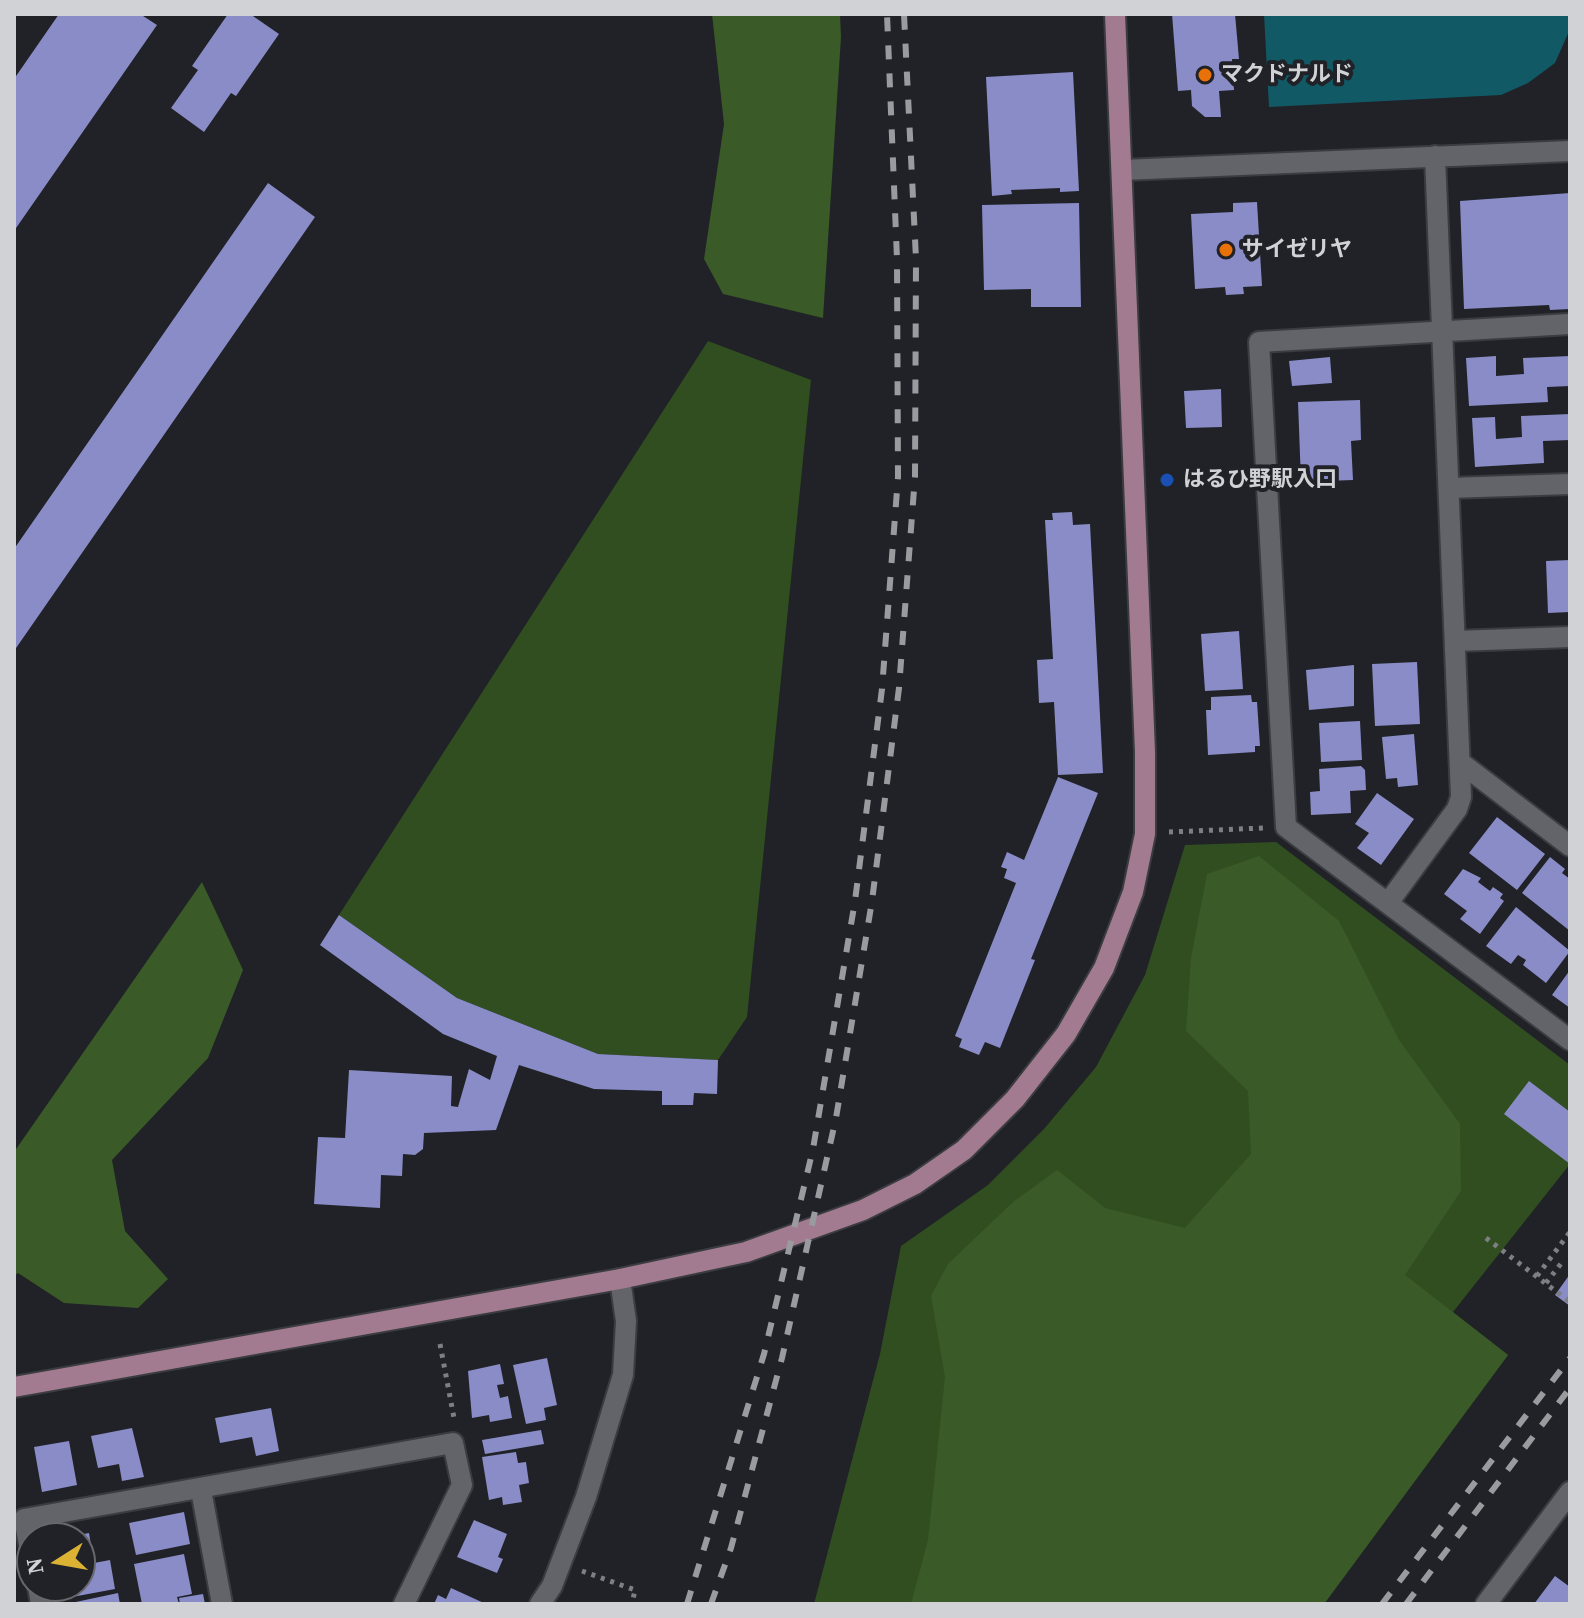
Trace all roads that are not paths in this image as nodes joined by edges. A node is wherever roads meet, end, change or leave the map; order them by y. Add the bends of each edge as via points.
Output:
1 (1115, 14) edge
2 (1570, 151) edge
3 (1435, 156) junction
4 (1123, 170) junction
5 (1570, 324) edge
6 (1442, 333) junction
7 (1570, 484) edge
8 (1449, 488) junction
9 (1570, 637) edge
10 (1455, 641) junction
11 (1461, 763) junction
12 (1570, 846) edge
13 (1388, 903) junction
14 (1570, 1040) edge
15 (620, 1279) junction
16 (14, 1387) edge
17 (201, 1490) junction
18 (1570, 1492) edge
19 (25, 1522) edge
20 (222, 1604) edge
21 (404, 1604) edge
22 (540, 1604) edge
23 (1486, 1604) edge

1 - 4 main road
2 - 3 street
3 - 4 street
3 - 6 street
4 - 15 main road via 1145,834 1133,892 1097,981 1015,1099 964,1150 915,1184 863,1210 746,1252
5 - 6 street
6 - 8 street
6 - 13 street via 1259,342 1286,827
7 - 8 street
8 - 10 street
9 - 10 street
10 - 11 street
11 - 12 street
11 - 13 street via 1457,809
13 - 14 street
15 - 16 main road
15 - 22 street via 626,1321 623,1375 591,1482
17 - 19 street
17 - 20 street
17 - 21 street via 453,1443 462,1485
18 - 23 street

